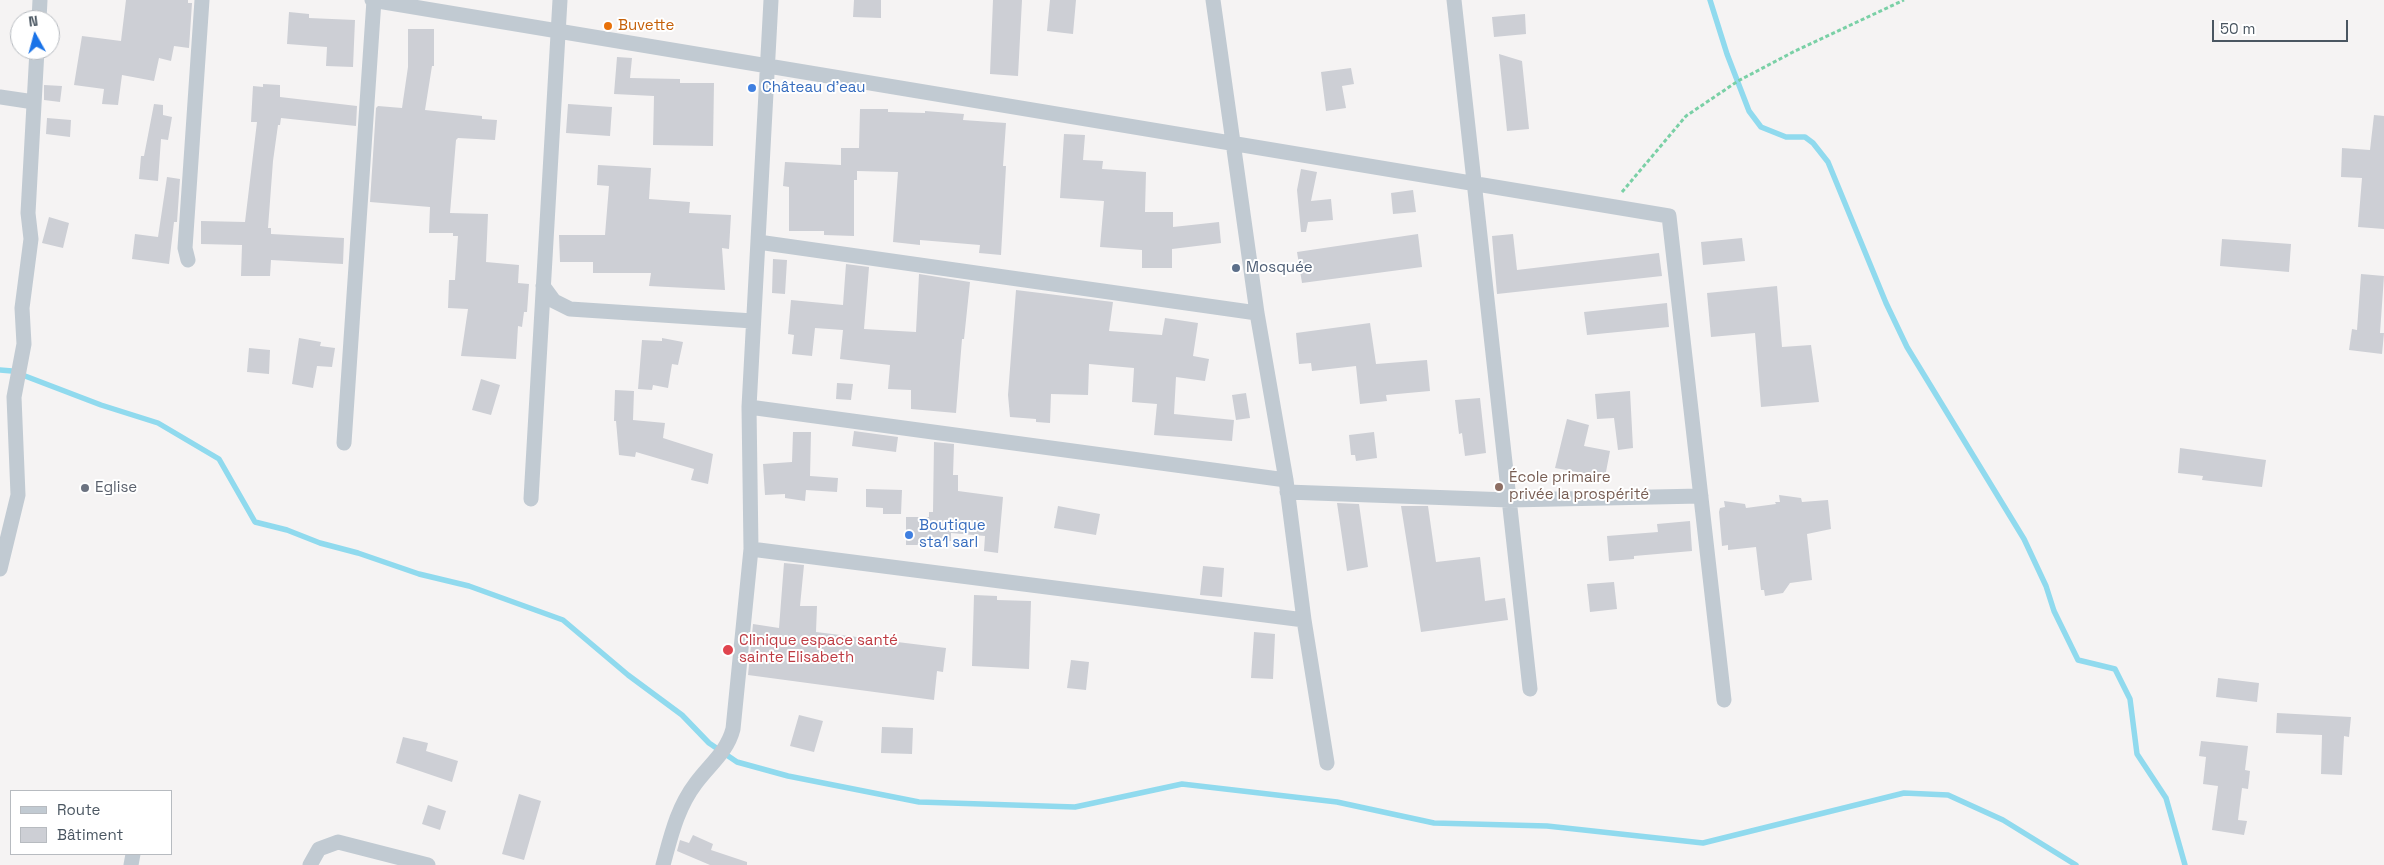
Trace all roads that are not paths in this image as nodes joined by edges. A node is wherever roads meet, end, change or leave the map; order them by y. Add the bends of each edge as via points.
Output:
1 (202, 0) edge
2 (373, 0) edge
3 (560, 0) edge
4 (771, 0) edge
5 (1213, 0) edge
6 (1454, 0) edge
7 (558, 31) junction
8 (36, 60) edge
9 (767, 66) junction
10 (0, 97) edge
11 (34, 102) junction
12 (1234, 144) junction
13 (1473, 183) junction
14 (758, 242) junction
15 (188, 260) dead end
16 (544, 286) junction
17 (1257, 313) junction
18 (753, 321) junction
19 (749, 407) junction
20 (344, 443) dead end
21 (1286, 486) junction
22 (1701, 496) junction
23 (531, 498) dead end
24 (1509, 500) junction
25 (751, 549) junction
26 (0, 569) edge
27 (1304, 620) junction
28 (1530, 689) dead end
29 (1724, 700) dead end
30 (1327, 763) dead end
31 (310, 865) edge
32 (428, 865) edge
33 (663, 865) edge

1 - 15 street via 185,248
2 - 7 street
2 - 20 street
3 - 7 street
4 - 9 street
5 - 12 street
6 - 13 street
7 - 9 street
7 - 16 street
8 - 11 street
9 - 12 street
9 - 14 street
10 - 11 street
11 - 26 street via 28,213 30,239 22,308 24,344 14,397 18,495
12 - 13 street
12 - 17 street
13 - 22 street via 1669,216
13 - 24 street
14 - 17 street
14 - 18 street
16 - 18 street via 554,300 570,309
16 - 23 street
17 - 21 street
18 - 19 street
19 - 21 street
19 - 25 street
21 - 24 street
21 - 27 street
22 - 24 street
22 - 29 street
24 - 28 street
25 - 27 street
25 - 33 street via 734,729 724,752 696,783 681,806
27 - 30 street
31 - 32 street via 319,849 338,842

